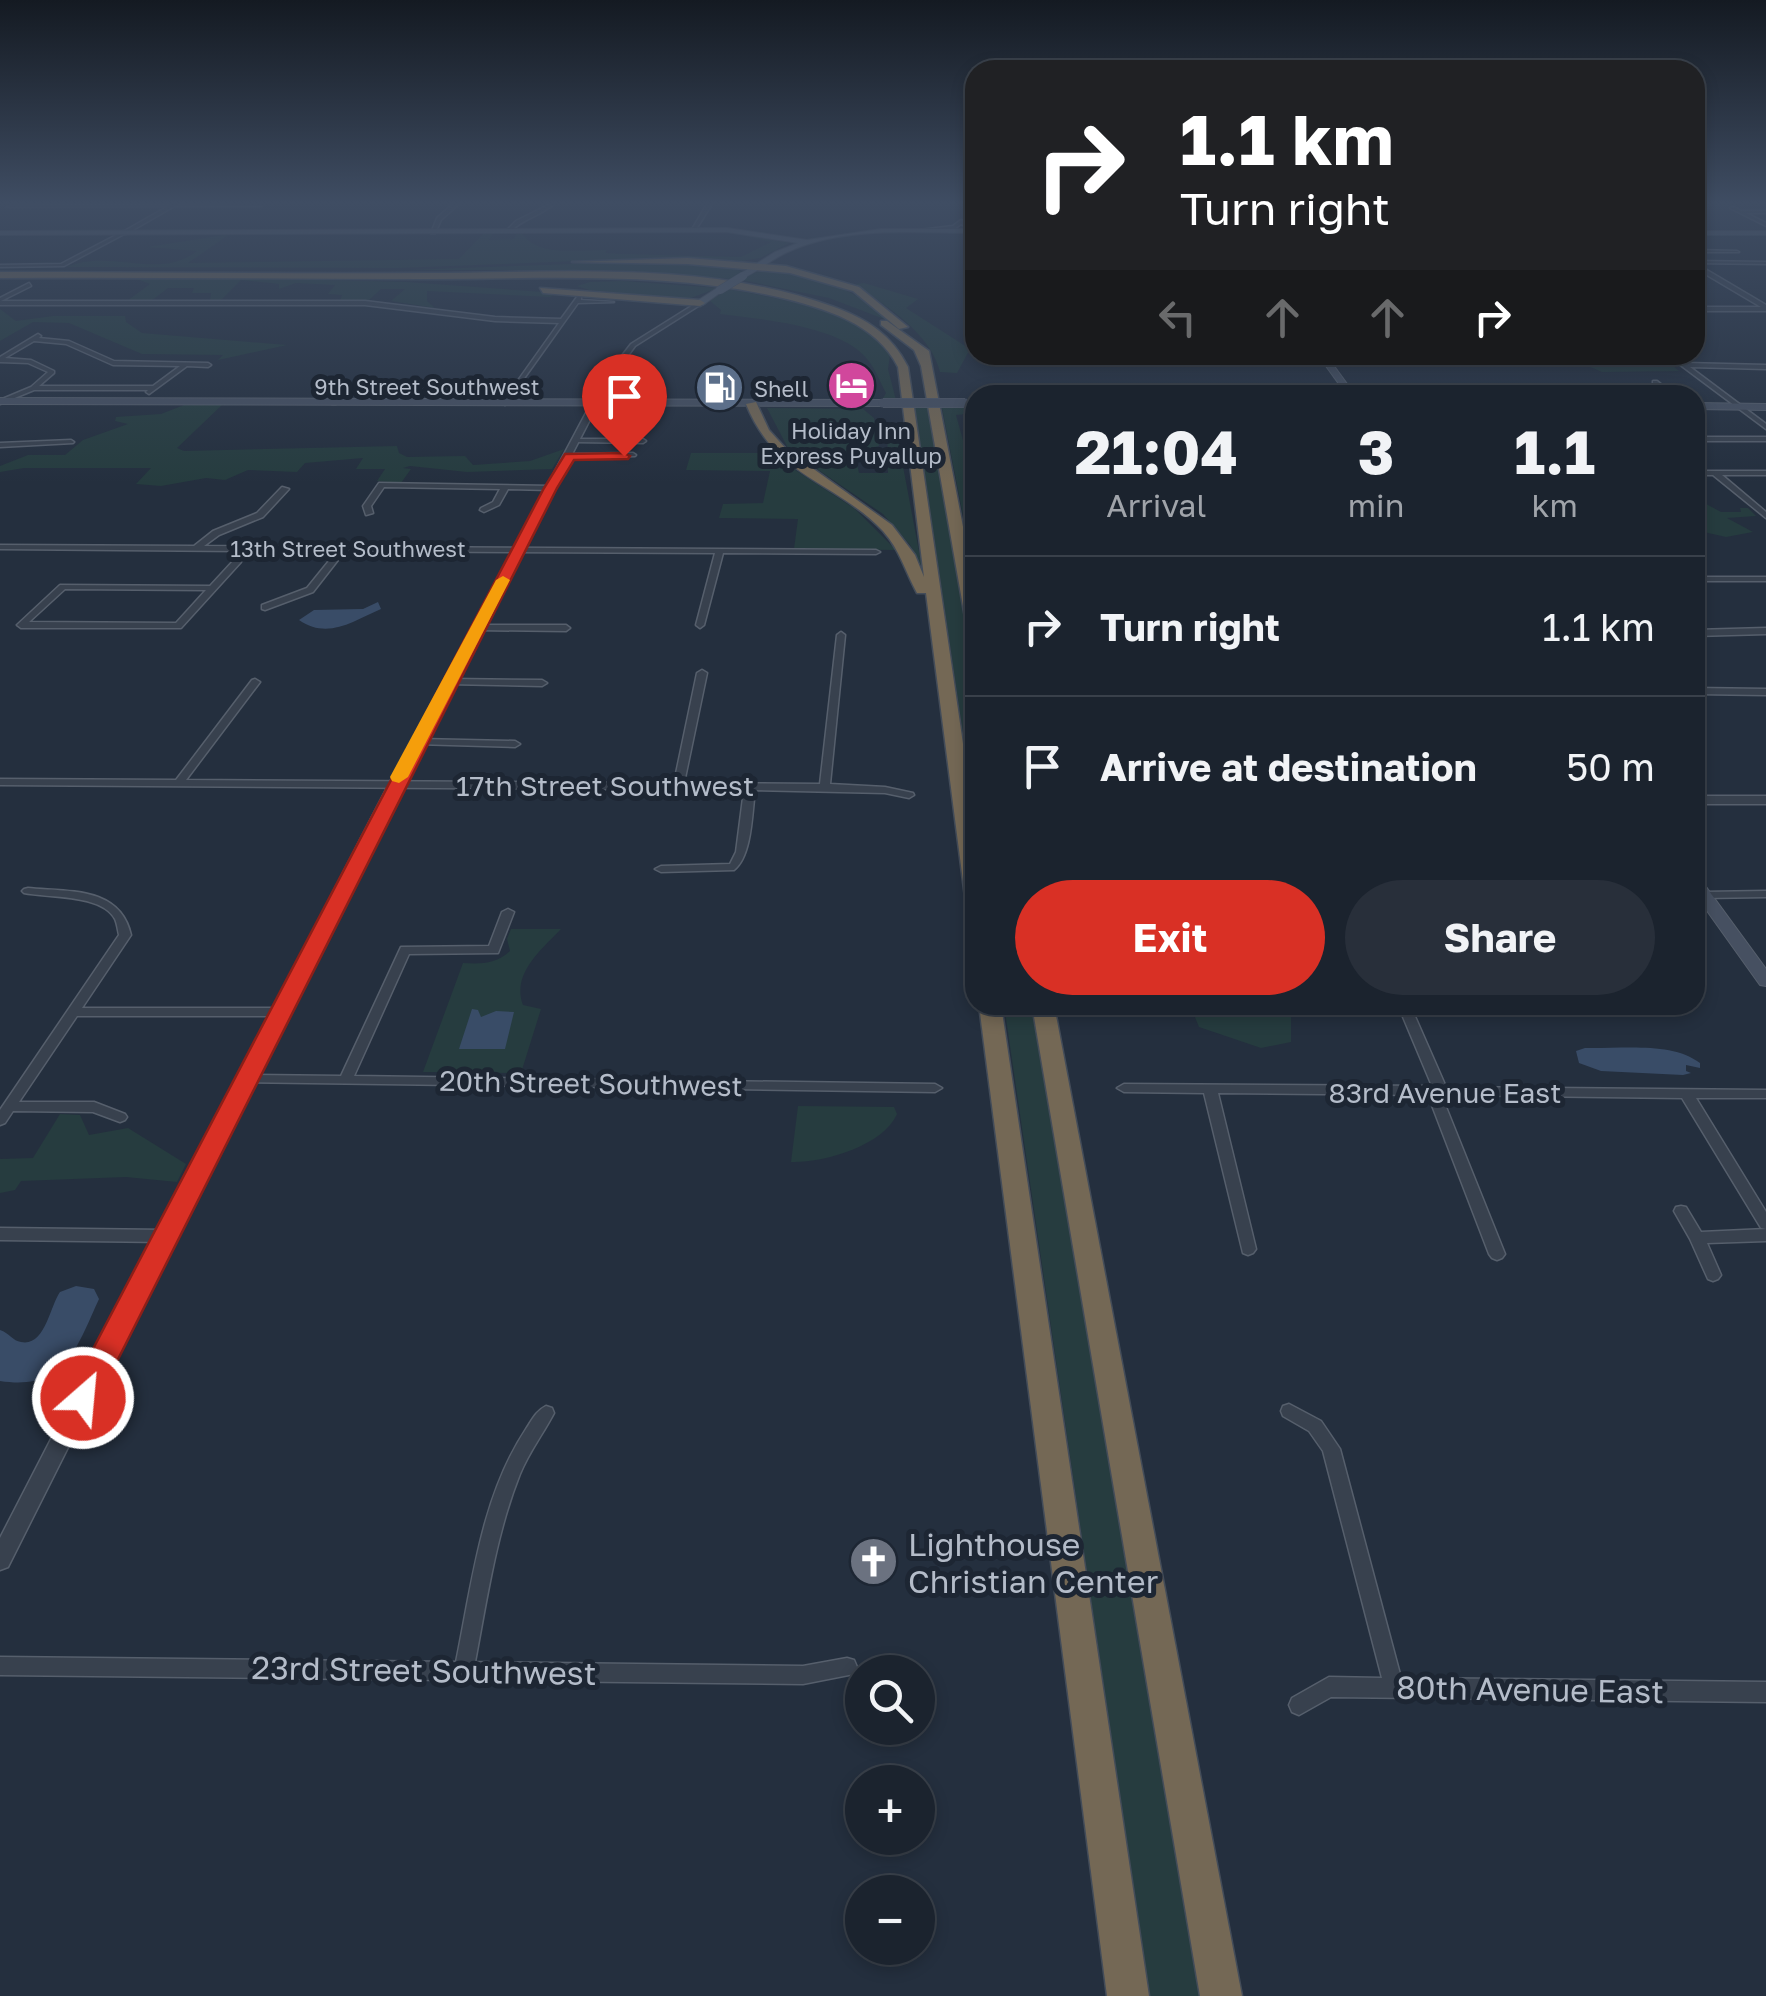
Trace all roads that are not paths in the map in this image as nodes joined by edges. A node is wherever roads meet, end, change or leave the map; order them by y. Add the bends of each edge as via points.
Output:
1 (631, 297) edge
2 (648, 297) edge
3 (695, 297) edge
4 (709, 297) edge
5 (784, 297) edge
6 (818, 297) edge
7 (868, 297) edge
8 (665, 300) junction
9 (0, 301) edge
10 (612, 302) dead end
11 (700, 303) junction
12 (1705, 308) edge
13 (1766, 308) edge
14 (687, 312) junction
15 (563, 321) junction
16 (0, 359) edge
17 (185, 365) junction
18 (208, 365) dead end
19 (926, 365) junction
20 (1684, 365) edge
21 (1703, 365) edge
22 (1764, 368) edge
23 (1655, 382) dead end
24 (1659, 385) edge
25 (343, 386) dead end
26 (33, 388) junction
27 (154, 388) junction
28 (0, 402) edge
29 (135, 402) junction
30 (334, 403) junction
31 (505, 403) junction
32 (596, 403) junction
33 (965, 403) edge
34 (752, 404) junction
35 (1705, 406) edge
36 (1740, 407) junction
37 (1766, 407) edge
38 (586, 426) junction
39 (1766, 427) edge
40 (1705, 438) edge
41 (1766, 439) edge
42 (614, 441) junction
43 (71, 442) dead end
44 (643, 442) dead end
45 (0, 445) edge
46 (11, 445) junction
47 (574, 449) junction
48 (0, 454) edge
49 (633, 455) dead end
50 (1705, 473) edge
51 (1716, 473) junction
52 (1766, 473) edge
53 (506, 486) junction
54 (550, 488) junction
55 (284, 489) dead end
56 (484, 510) dead end
57 (369, 513) dead end
58 (1766, 516) edge
59 (0, 546) edge
60 (197, 547) junction
61 (344, 548) junction
62 (248, 549) junction
63 (519, 549) junction
64 (720, 551) junction
65 (876, 552) dead end
66 (965, 575) edge
67 (1705, 578) edge
68 (1766, 579) edge
69 (212, 588) junction
70 (265, 607) dead end
71 (700, 625) dead end
72 (478, 628) junction
73 (566, 628) dead end
74 (1766, 631) edge
75 (1705, 633) edge
76 (841, 634) dead end
77 (702, 673) dead end
78 (255, 682) dead end
79 (450, 682) junction
80 (542, 683) dead end
81 (1705, 691) edge
82 (1766, 692) edge
83 (950, 720) junction
84 (420, 742) junction
85 (515, 744) dead end
86 (0, 782) edge
87 (179, 783) junction
88 (396, 784) junction
89 (678, 786) junction
90 (750, 786) junction
91 (825, 788) junction
92 (909, 794) dead end
93 (1705, 800) edge
94 (1766, 800) edge
95 (965, 826) edge
96 (661, 869) dead end
97 (1705, 889) edge
98 (28, 891) dead end
99 (1766, 894) edge
100 (1705, 897) edge
101 (508, 912) dead end
102 (1766, 981) edge
103 (74, 1012) junction
104 (282, 1012) junction
105 (991, 1015) edge
106 (1044, 1015) edge
107 (1408, 1015) edge
108 (247, 1080) junction
109 (346, 1080) junction
110 (934, 1088) dead end
111 (1124, 1088) dead end
112 (1210, 1089) junction
113 (1438, 1093) junction
114 (1686, 1094) junction
115 (1766, 1094) edge
116 (10, 1106) junction
117 (120, 1117) dead end
118 (0, 1120) edge
119 (1681, 1211) dead end
120 (1766, 1224) edge
121 (0, 1234) edge
122 (166, 1236) junction
123 (1766, 1236) edge
124 (1697, 1238) junction
125 (1248, 1249) dead end
126 (1497, 1254) dead end
127 (1713, 1275) dead end
128 (1289, 1410) dead end
129 (546, 1413) dead end
130 (0, 1560) edge
131 (0, 1666) edge
132 (845, 1667) edge
133 (464, 1671) junction
134 (1394, 1687) junction
135 (1766, 1692) edge
136 (1299, 1706) dead end
137 (1128, 1996) edge
138 (1221, 1996) edge

1 - 8 highway
2 - 3 highway
4 - 11 main road
5 - 83 highway via 859,322 900,356
6 - 19 highway via 900,332
7 - 19 highway via 915,339
8 - 11 highway
8 - 14 highway via 686,304
9 - 15 street via 365,303 495,320
10 - 15 street via 578,300
11 - 14 street
12 - 13 street
14 - 32 street via 626,351
15 - 31 street
16 - 17 street via 36,337 67,342 113,363
16 - 26 street via 51,370
17 - 18 street
17 - 27 street
19 - 66 highway
20 - 36 street
21 - 22 street
23 - 24 street
25 - 30 street via 349,389
26 - 27 street
26 - 28 street
27 - 29 street
28 - 29 main road, 9th Street Southwest
29 - 30 main road, 9th Street Southwest
30 - 31 main road, 9th Street Southwest
31 - 32 main road, 9th Street Southwest
32 - 34 main road, 9th Street Southwest
32 - 38 street
33 - 34 main road, 9th Street Southwest, bridge
34 - 83 highway via 779,451 868,510 908,548
35 - 36 main road
36 - 37 main road
36 - 39 street
38 - 42 street via 590,437
38 - 47 street
40 - 41 street
42 - 44 street
42 - 47 street
43 - 46 street
45 - 46 street
46 - 48 street
47 - 49 street
47 - 54 street
50 - 51 street
51 - 52 street
51 - 58 street
53 - 54 street
53 - 56 street
53 - 57 street via 382,486
54 - 63 street
55 - 60 street via 260,515
59 - 60 street, 13th Street Southwest
60 - 62 street, 13th Street Southwest
61 - 62 street, 13th Street Southwest
61 - 63 street, 13th Street Southwest
61 - 70 street via 310,590
62 - 69 street
63 - 64 street, 13th Street Southwest
63 - 72 street
64 - 65 street, 13th Street Southwest
64 - 71 street
67 - 68 street
69 - 69 street via 178,626 21,626 63,587
72 - 73 street
72 - 79 street
74 - 75 street
76 - 91 street
77 - 89 street
78 - 87 street
79 - 80 street
79 - 84 street
81 - 82 street
83 - 95 highway
84 - 85 street
84 - 88 street
86 - 87 street, 17th Street Southwest
87 - 88 street, 17th Street Southwest
88 - 89 street, 17th Street Southwest
88 - 104 street
89 - 90 street, 17th Street Southwest
90 - 91 street, 17th Street Southwest
90 - 96 street via 734,866
91 - 92 street, 17th Street Southwest
93 - 94 street
97 - 99 street
98 - 103 street via 110,906 125,928 123,941
100 - 102 main road
101 - 109 street via 494,950 405,950
103 - 104 street
103 - 116 street
104 - 108 street
105 - 137 highway
106 - 138 highway
107 - 113 street
108 - 109 street, 20th Street Southwest
108 - 122 street
109 - 110 street, 20th Street Southwest
111 - 112 street, 83rd Avenue East
112 - 113 street, 83rd Avenue East
112 - 125 street
113 - 114 street, 83rd Avenue East
113 - 126 street
114 - 115 street, 83rd Avenue East
114 - 120 street
116 - 117 street via 94,1106
116 - 118 street
119 - 124 street
121 - 122 street
122 - 130 street
123 - 124 street
124 - 127 street
128 - 134 street via 1315,1426 1331,1449
129 - 133 street via 506,1484
131 - 133 street, 23rd Street Southwest
132 - 133 street, 23rd Street Southwest via 802,1675
134 - 135 street, 80th Avenue East
134 - 136 street, 80th Avenue East via 1329,1687

